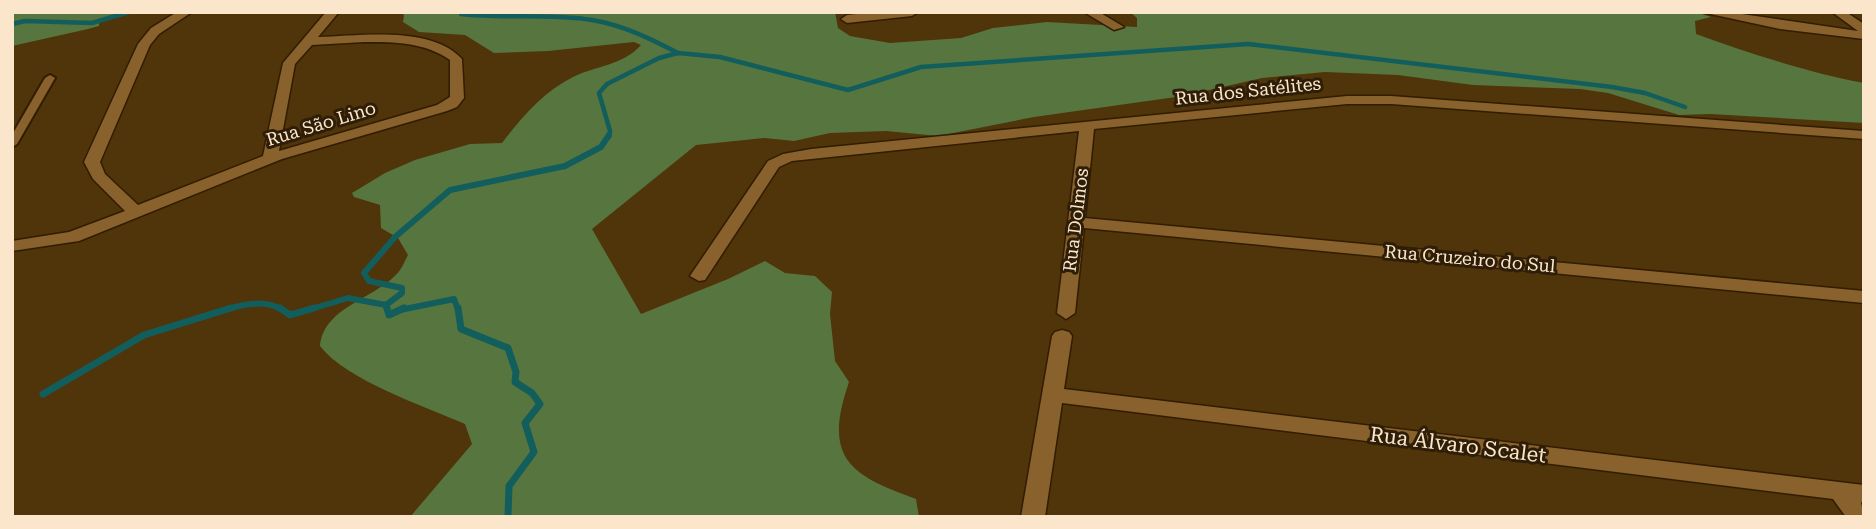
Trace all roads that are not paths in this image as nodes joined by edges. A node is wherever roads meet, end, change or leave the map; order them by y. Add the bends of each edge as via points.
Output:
1 (186, 12) edge
2 (333, 12) edge
3 (912, 12) edge
4 (1090, 12) edge
5 (1707, 12) edge
6 (1726, 12) edge
7 (1838, 12) edge
8 (847, 19) dead end
9 (1118, 27) dead end
10 (1864, 29) edge
11 (1864, 35) edge
12 (308, 41) junction
13 (50, 78) dead end
14 (1087, 127) junction
15 (1864, 135) edge
16 (12, 144) edge
17 (270, 159) junction
18 (137, 213) junction
19 (1076, 222) junction
20 (12, 246) edge
21 (699, 276) dead end
22 (1864, 297) edge
23 (1066, 313) dead end
24 (1062, 337) dead end
25 (1052, 396) junction
26 (1840, 491) junction
27 (1864, 494) edge
28 (1033, 517) edge
29 (1859, 517) edge

1 - 18 street via 144,44 92,162 97,176
2 - 12 street
3 - 8 street
4 - 9 street
5 - 11 street
6 - 10 street
7 - 10 street
12 - 17 street via 289,63
12 - 17 street, Rua São Lino via 399,40 447,50 456,59 457,98 442,108
13 - 16 lane
14 - 15 street, Rua dos Satélites via 1380,100
14 - 19 street, Rua Dolmos
14 - 21 street, Rua dos Satélites via 788,157 773,163 763,176
17 - 18 street, Rua São Lino
18 - 20 street, Rua São Lino via 73,236
19 - 22 street, Rua Cruzeiro do Sul
19 - 23 street, Rua Dolmos
24 - 25 street
25 - 26 street, Rua Álvaro Scalet
25 - 28 street
26 - 27 street, Rua Álvaro Scalet
26 - 29 street

